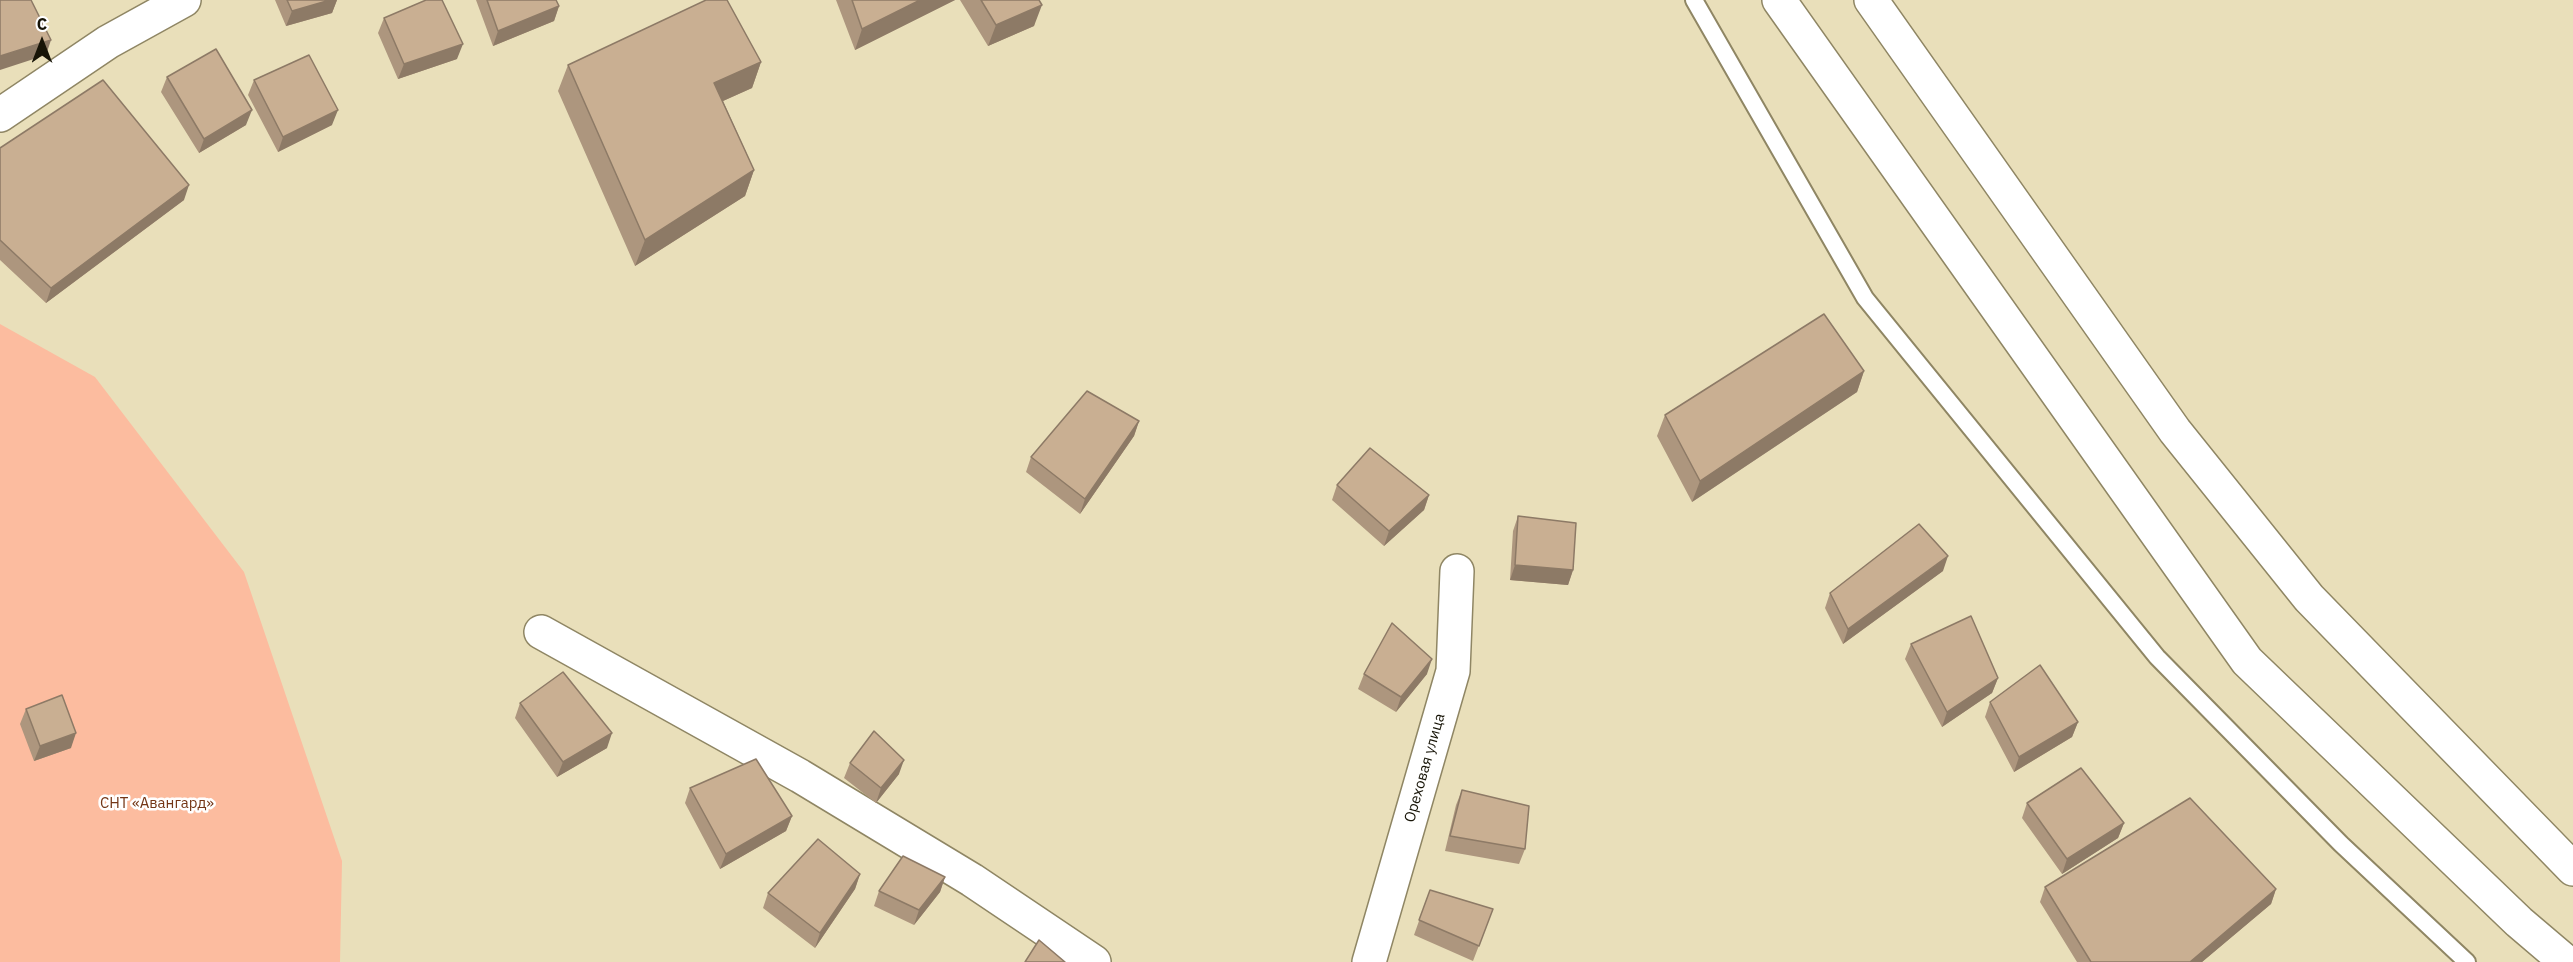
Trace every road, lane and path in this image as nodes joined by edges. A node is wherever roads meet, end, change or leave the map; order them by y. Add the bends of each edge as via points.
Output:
1 (184, 0) edge
2 (1694, 0) edge
3 (1779, 0) edge
4 (1871, 0) edge
5 (0, 115) edge
6 (1457, 571) dead end
7 (541, 632) dead end
8 (2573, 868) edge
9 (1094, 962) edge
10 (1369, 962) edge
11 (2467, 962) edge
12 (2566, 962) edge

1 - 5 main road via 108,42
2 - 11 lane via 1865,298 2157,657 2341,844
3 - 12 main road via 2247,661 2519,922
4 - 8 main road via 2175,431 2309,598
6 - 10 main road, Ореховая улица via 1453,671
7 - 9 main road via 800,776 972,880

